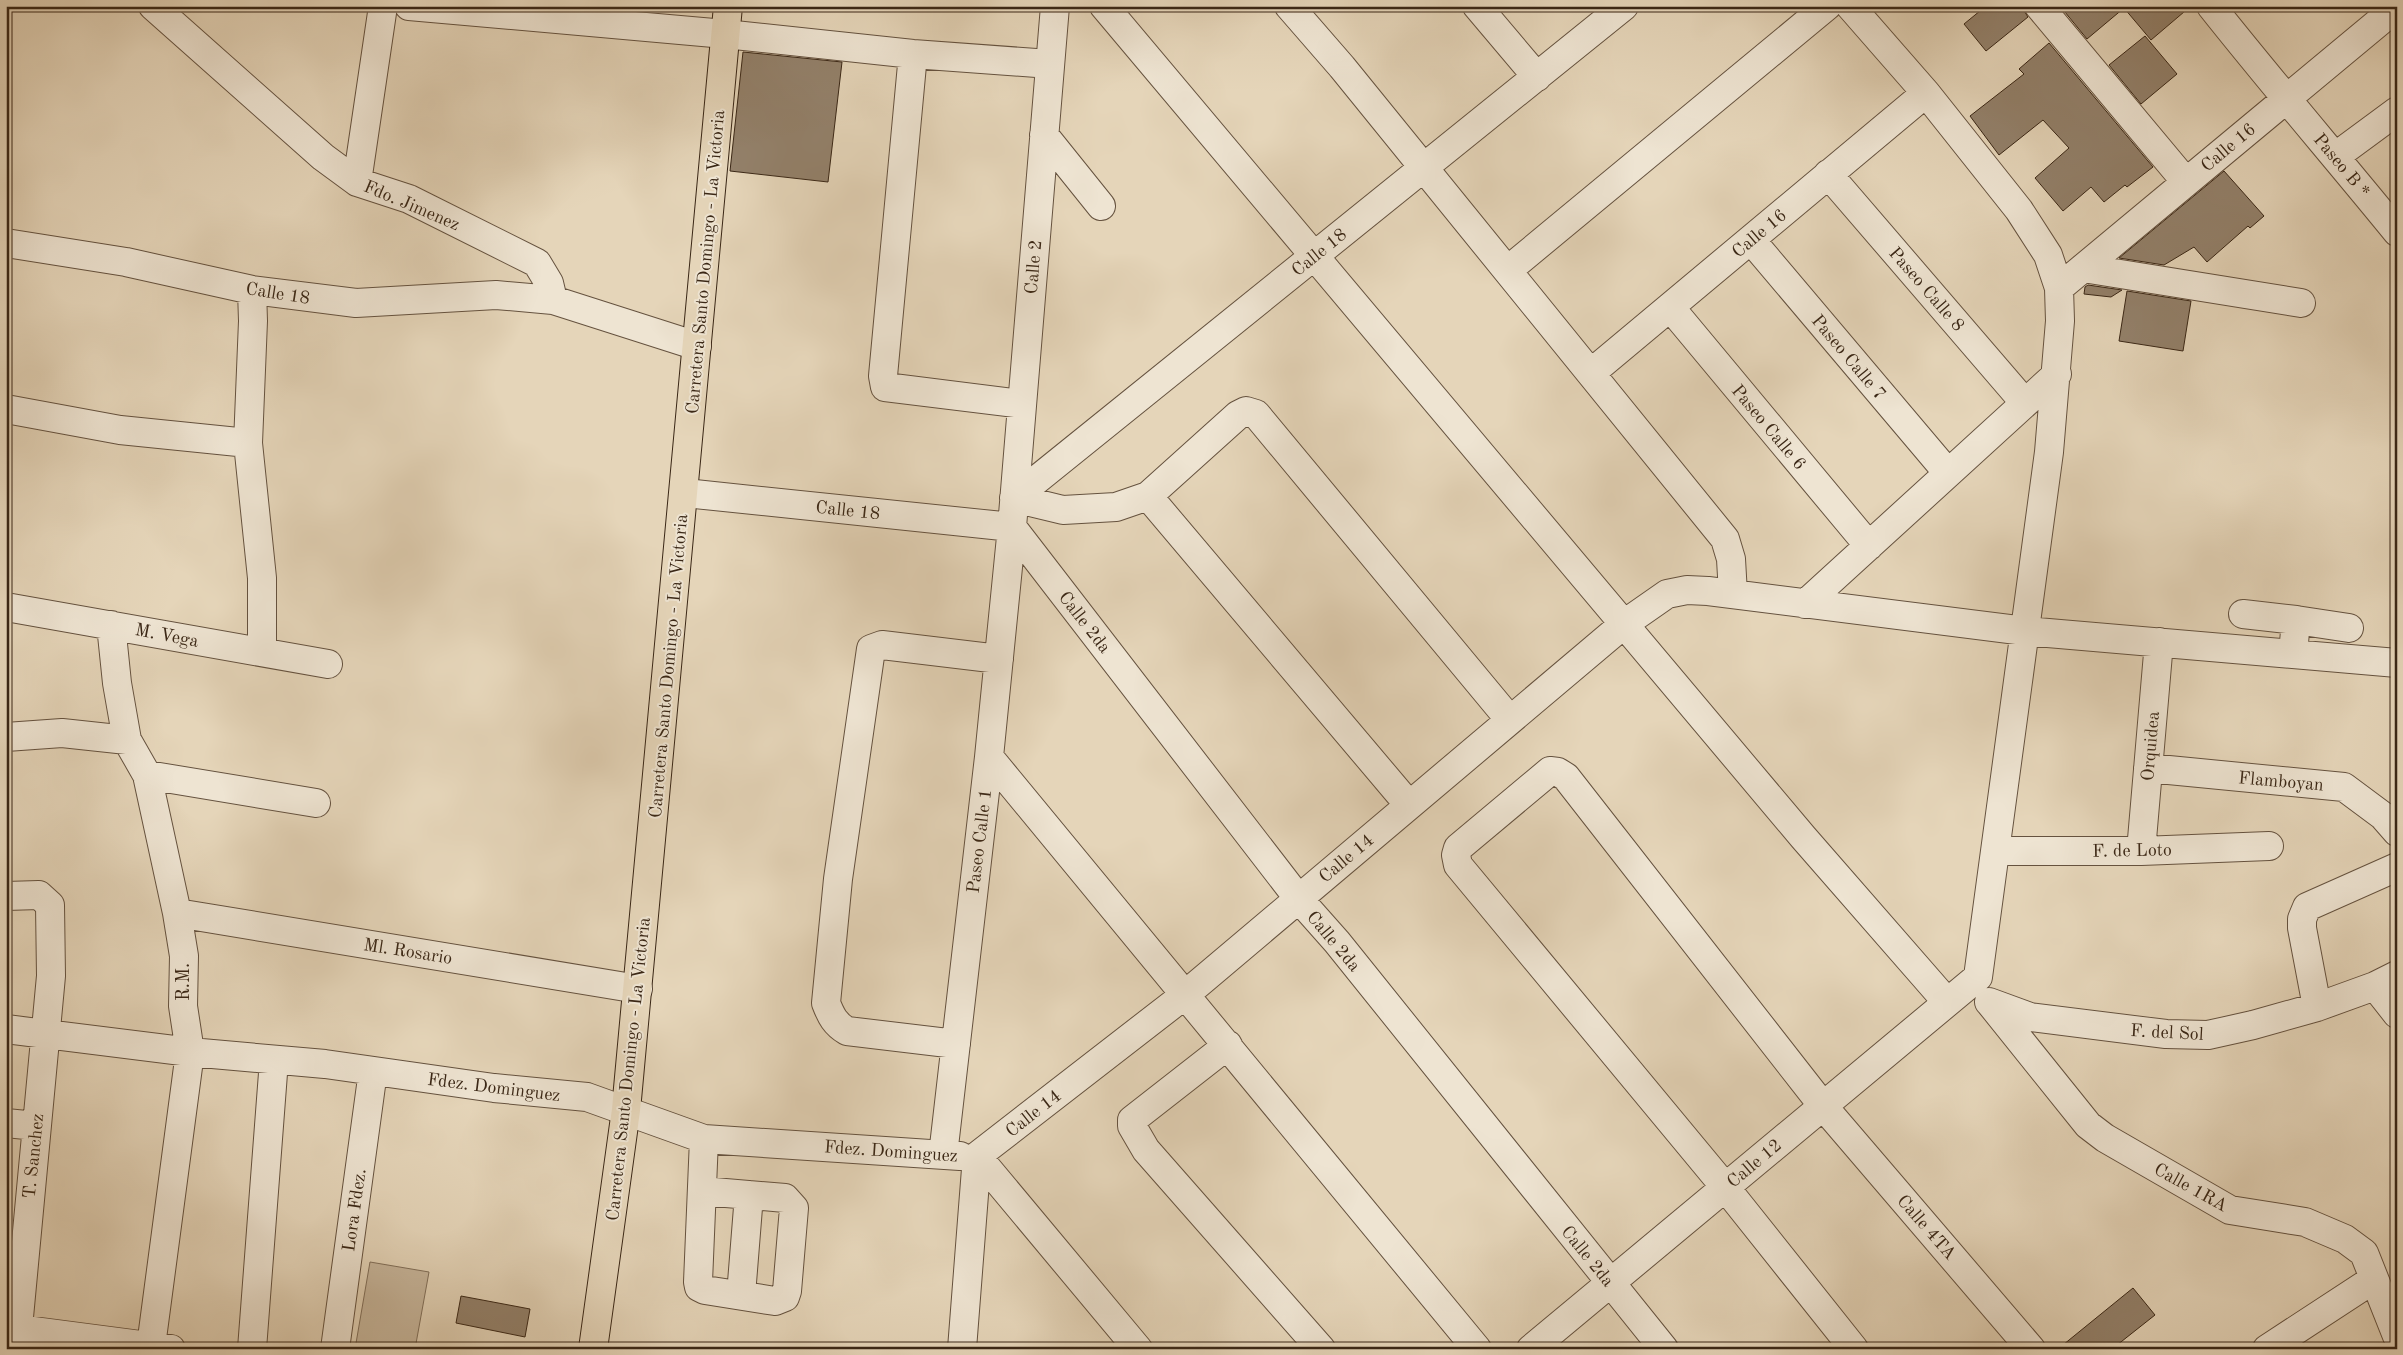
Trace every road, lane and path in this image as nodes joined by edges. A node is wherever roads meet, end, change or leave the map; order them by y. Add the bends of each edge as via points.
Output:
1 (153, 6) edge
2 (384, 6) edge
3 (410, 6) edge
4 (728, 6) edge
5 (1055, 6) edge
6 (1104, 6) edge
7 (1289, 6) edge
8 (1477, 6) edge
9 (1624, 6) edge
10 (1827, 6) edge
11 (1850, 6) edge
12 (2039, 6) edge
13 (2211, 6) edge
14 (2393, 8) edge
15 (725, 34) junction
16 (913, 54) junction
17 (1050, 64) junction
18 (1537, 77) junction
19 (1926, 93) junction
20 (2285, 100) junction
21 (2397, 112) edge
22 (1044, 135) junction
23 (2336, 156) junction
24 (1424, 168) junction
25 (1828, 174) junction
26 (357, 182) junction
27 (2186, 182) junction
28 (1101, 206) dead end
29 (2397, 232) edge
30 (1751, 240) junction
31 (6, 243) edge
32 (1314, 256) junction
33 (2083, 268) junction
34 (1508, 270) junction
35 (2059, 288) junction
36 (252, 290) junction
37 (554, 300) junction
38 (2302, 303) dead end
39 (1670, 307) junction
40 (697, 346) junction
41 (1591, 373) junction
42 (2057, 374) junction
43 (2025, 403) junction
44 (1022, 404) junction
45 (6, 409) edge
46 (248, 443) junction
47 (1948, 474) junction
48 (685, 493) junction
49 (1148, 496) junction
50 (1014, 498) junction
51 (1012, 527) junction
52 (1868, 546) junction
53 (1733, 594) junction
54 (1805, 604) junction
55 (6, 606) edge
56 (2243, 614) dead end
57 (2296, 620) junction
58 (111, 624) junction
59 (1624, 624) junction
60 (2349, 628) dead end
61 (2025, 631) junction
62 (2159, 642) junction
63 (262, 652) junction
64 (2293, 654) junction
65 (999, 660) junction
66 (2397, 663) edge
67 (328, 664) dead end
68 (1510, 720) junction
69 (6, 737) edge
70 (127, 740) junction
71 (989, 757) junction
72 (2148, 768) junction
73 (147, 775) junction
74 (316, 803) dead end
75 (1409, 805) junction
76 (2397, 832) edge
77 (2270, 846) dead end
78 (1995, 851) junction
79 (2141, 851) junction
80 (2397, 867) edge
81 (6, 896) edge
82 (1298, 898) junction
83 (177, 913) junction
84 (2386, 981) edge
85 (1963, 989) junction
86 (638, 990) junction
87 (1186, 994) junction
88 (1990, 1003) junction
89 (2317, 1006) junction
90 (2397, 1014) edge
91 (6, 1029) edge
92 (46, 1033) junction
93 (956, 1044) junction
94 (1228, 1046) junction
95 (190, 1052) junction
96 (274, 1060) junction
97 (373, 1071) junction
98 (1823, 1106) junction
99 (626, 1110) junction
100 (6, 1124) edge
101 (36, 1126) junction
102 (704, 1139) junction
103 (943, 1155) junction
104 (977, 1156) junction
105 (1725, 1187) junction
106 (702, 1191) junction
107 (749, 1195) junction
108 (16, 1232) edge
109 (2374, 1279) junction
110 (1609, 1283) junction
111 (741, 1296) junction
112 (2397, 1336) edge
113 (17, 1339) edge
114 (596, 1340) edge
115 (161, 1347) edge
116 (252, 1349) edge
117 (334, 1349) edge
118 (962, 1349) edge
119 (1138, 1349) edge
120 (1321, 1349) edge
121 (1477, 1349) edge
122 (1531, 1349) edge
123 (1664, 1349) edge
124 (1854, 1349) edge
125 (2031, 1349) edge
126 (2267, 1349) edge

1 - 26 street, Fdo. Jimenez via 323,158
2 - 26 street
3 - 15 street
4 - 15 main road, Carretera Santo Domingo - La Victoria
5 - 17 street, Calle 2
6 - 32 street, F. del Sol
7 - 24 street
8 - 18 street
9 - 18 street, Calle 18
10 - 34 street
11 - 19 street
12 - 27 street
13 - 20 street, Paseo B *
14 - 20 street, Calle 16
15 - 16 street
15 - 40 main road, Carretera Santo Domingo - La Victoria
16 - 17 street
16 - 44 street via 883,376 885,387
17 - 22 street, Calle 2
18 - 24 street, Calle 18
19 - 25 street, Calle 16
19 - 35 street via 2020,210 2048,255
20 - 23 street, Paseo B *
20 - 27 street, Calle 16
21 - 23 street
22 - 28 street
22 - 44 street, Calle 2
23 - 29 street, Paseo B *
24 - 32 street, Calle 18
24 - 34 street
25 - 30 street, Calle 16
25 - 43 street, Paseo Calle 8
26 - 37 street, Fdo. Jimenez via 409,200 537,263 549,283
27 - 33 street, Calle 16
30 - 39 street, Calle 16
30 - 47 street, Paseo Calle 7
31 - 36 street, Calle 18 via 126,262
32 - 50 street, Calle 18
32 - 59 street, F. del Sol
33 - 35 street, Calle 16
33 - 38 street
34 - 41 street
35 - 42 street
36 - 37 street, Calle 18 via 356,303 496,295
36 - 46 street
37 - 40 street
39 - 41 street, Calle 16
39 - 52 street, Paseo Calle 6
40 - 48 main road, Carretera Santo Domingo - La Victoria
41 - 53 street via 1725,539 1731,559
42 - 43 street
42 - 61 street
43 - 47 street
44 - 50 street, Calle 2
45 - 46 street via 120,430
46 - 63 street via 262,578
47 - 52 street
48 - 51 street, Calle 18
48 - 86 main road, Carretera Santo Domingo - La Victoria
49 - 50 street via 1116,507 1063,510
49 - 68 street via 1238,414 1246,411 1256,414
49 - 75 street
50 - 51 street, Calle 2
51 - 65 street, Paseo Calle 1
51 - 82 street, Calle 2da
52 - 54 street
53 - 54 street
53 - 59 street, Calle 14 via 1687,590 1667,594
54 - 61 street
55 - 58 street, M. Vega
56 - 57 street
57 - 60 street
57 - 64 street
58 - 63 street, M. Vega
58 - 70 street, R.M.
59 - 68 street, Calle 14
59 - 85 street, F. del Sol via 1802,837
61 - 62 street
61 - 78 street
62 - 64 street
62 - 72 street, Orquidea
63 - 67 street, M. Vega
64 - 66 street
65 - 71 street, Paseo Calle 1
65 - 93 street via 882,645 872,649 838,879 826,1003 831,1016 847,1031
68 - 75 street, Calle 14
69 - 70 street via 62,733
70 - 73 street, R.M.
71 - 87 street
71 - 93 street, Paseo Calle 1
72 - 76 street, Flamboyan via 2344,787 2383,816
72 - 79 street, Orquidea
73 - 74 street
73 - 83 street, R.M.
75 - 82 street, Calle 14
77 - 79 street, F. de Loto
78 - 79 street, F. de Loto
78 - 85 street
80 - 89 street via 2307,907 2302,928
81 - 92 street, T. Sanchez via 39,895 50,905 51,976
82 - 87 street, Calle 14
82 - 110 street, Calle 2da via 1337,942
83 - 86 street, Ml. Rosario
83 - 95 street, R.M. via 184,956 183,1006
84 - 89 street, F. del Sol
84 - 90 street
85 - 88 street, F. del Sol
85 - 98 street, Calle 12
86 - 99 main road, Carretera Santo Domingo - La Victoria
87 - 94 street
87 - 104 street, Calle 14
88 - 89 street, F. del Sol via 2030,1017 2166,1034 2208,1035
88 - 109 street, Calle 1RA via 2088,1125 2105,1138 2230,1210 2305,1222 2346,1238 2364,1253
91 - 92 street, Fdez. Dominguez
92 - 95 street, Fdez. Dominguez
92 - 101 street, T. Sanchez
93 - 103 street, Paseo Calle 1
94 - 120 street via 1132,1120 1132,1126 1146,1150
94 - 121 street
95 - 96 street, Fdez. Dominguez
95 - 115 street, R.M.
96 - 97 street, Fdez. Dominguez
96 - 116 street
97 - 99 street, Fdez. Dominguez via 587,1097
97 - 117 street, Lora Fdez.
98 - 105 street, Calle 12
98 - 105 street, Calle 4TA via 1566,777 1550,772 1458,848 1458,864
98 - 125 street, Calle 4TA
99 - 102 street, Fdez. Dominguez
99 - 114 main road, Carretera Santo Domingo - La Victoria
100 - 101 street
101 - 108 street, T. Sanchez
102 - 103 street, Fdez. Dominguez
102 - 106 street
103 - 104 street, Fdez. Dominguez
104 - 118 street
104 - 119 street
105 - 110 street, Calle 12
105 - 124 street
106 - 107 street
106 - 111 street via 699,1287
107 - 111 street
107 - 111 street via 785,1198 794,1208 785,1297 775,1301
108 - 113 street, T. Sanchez
109 - 112 street, Calle 1RA
109 - 126 street
110 - 122 street, Calle 12
110 - 123 street, Calle 2da
113 - 115 street, T. Sanchez

